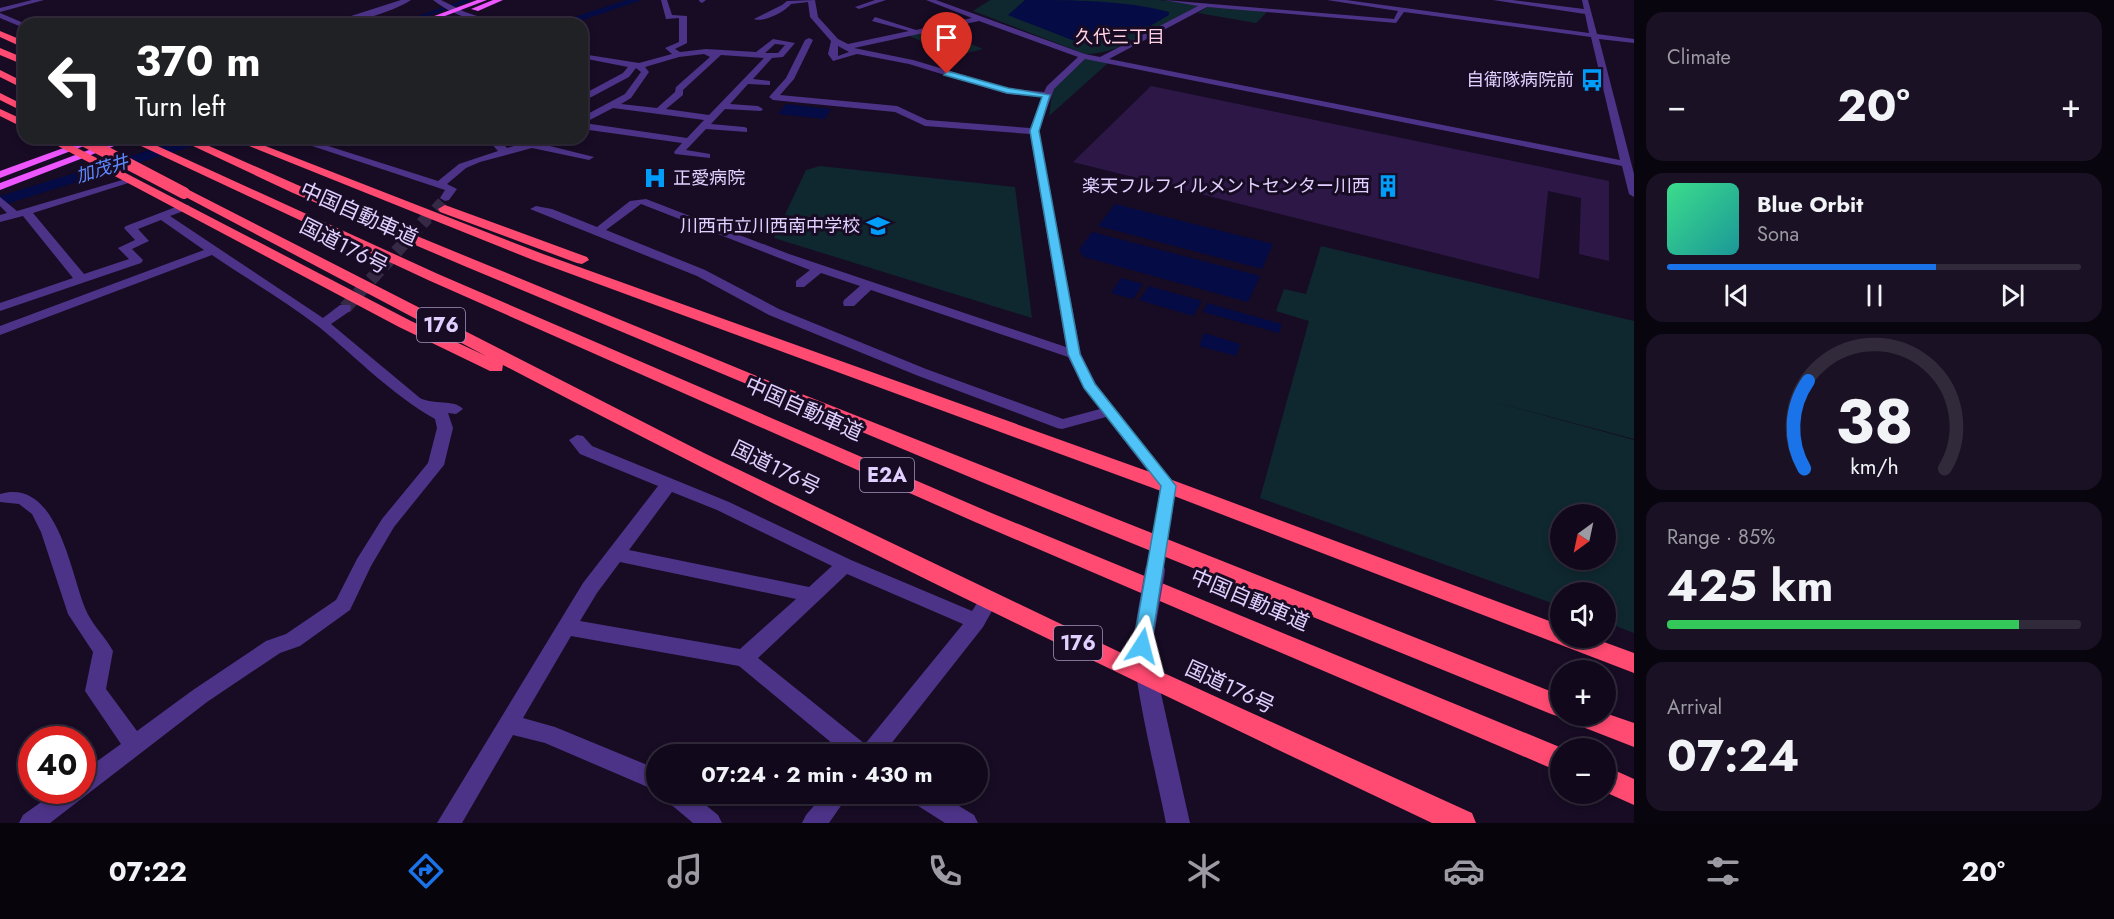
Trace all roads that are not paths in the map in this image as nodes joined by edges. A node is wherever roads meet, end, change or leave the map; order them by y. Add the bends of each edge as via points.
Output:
1 (41, 0) edge
2 (408, 0) edge
3 (436, 0) edge
4 (484, 0) edge
5 (500, 0) edge
6 (664, 0) edge
7 (883, 0) edge
8 (929, 0) edge
9 (1167, 0) edge
10 (1330, 0) edge
11 (1496, 0) edge
12 (1585, 0) edge
13 (790, 1) edge
14 (811, 1) edge
15 (380, 2) dead end
16 (1206, 4) junction
17 (394, 5) junction
18 (860, 7) dead end
19 (0, 10) edge
20 (1402, 10) junction
21 (458, 12) junction
22 (1587, 12) junction
23 (0, 15) edge
24 (350, 18) edge
25 (438, 18) edge
26 (446, 18) edge
27 (478, 18) edge
28 (982, 18) junction
29 (758, 19) dead end
30 (875, 19) dead end
31 (0, 23) edge
32 (18, 28) edge
33 (18, 29) edge
34 (915, 31) junction
35 (0, 34) edge
36 (1592, 36) junction
37 (809, 40) dead end
38 (835, 41) junction
39 (1634, 41) edge
40 (18, 42) edge
41 (736, 42) dead end
42 (868, 42) junction
43 (847, 47) junction
44 (0, 51) edge
45 (696, 52) junction
46 (856, 52) junction
47 (729, 53) junction
48 (678, 55) junction
49 (758, 55) junction
50 (770, 56) junction
51 (1083, 56) junction
52 (588, 57) edge
53 (18, 59) edge
54 (1102, 60) junction
55 (910, 62) junction
56 (636, 66) junction
57 (0, 74) edge
58 (18, 83) edge
59 (767, 83) dead end
60 (743, 84) junction
61 (723, 86) dead end
62 (1046, 95) junction
63 (0, 96) edge
64 (588, 96) edge
65 (611, 105) junction
66 (18, 106) edge
67 (723, 106) junction
68 (758, 109) dead end
69 (0, 112) edge
70 (658, 112) junction
71 (588, 118) edge
72 (18, 122) edge
73 (707, 122) junction
74 (588, 127) edge
75 (744, 130) dead end
76 (1034, 131) junction
77 (690, 141) junction
78 (98, 144) edge
79 (143, 144) edge
80 (195, 144) edge
81 (249, 144) edge
82 (280, 144) edge
83 (311, 144) edge
84 (497, 144) edge
85 (538, 144) edge
86 (535, 146) junction
87 (77, 148) edge
88 (506, 152) junction
89 (706, 156) dead end
90 (589, 157) dead end
91 (1626, 164) junction
92 (0, 175) edge
93 (133, 180) junction
94 (440, 186) junction
95 (0, 187) edge
96 (1634, 194) edge
97 (445, 198) dead end
98 (0, 200) edge
99 (185, 200) junction
100 (536, 209) dead end
101 (21, 213) junction
102 (162, 216) junction
103 (0, 219) edge
104 (598, 231) junction
105 (211, 251) junction
106 (820, 268) junction
107 (81, 279) junction
108 (800, 285) dead end
109 (869, 285) junction
110 (2, 303) edge
111 (849, 303) dead end
112 (345, 308) tunnel mouth
113 (324, 324) junction
114 (0, 331) edge
115 (811, 354) junction
116 (1074, 354) junction
117 (426, 407) junction
118 (456, 409) dead end
119 (1109, 411) junction
120 (577, 440) dead end
121 (668, 484) junction
122 (1168, 486) junction
123 (5, 498) dead end
124 (615, 554) junction
125 (845, 565) junction
126 (813, 595) junction
127 (989, 600) junction
128 (976, 621) junction
129 (567, 627) junction
130 (1550, 631) edge
131 (1594, 648) edge
132 (744, 658) junction
133 (1634, 663) edge
134 (1146, 676) junction
135 (1550, 702) edge
136 (508, 724) junction
137 (1610, 726) edge
138 (1634, 735) edge
139 (849, 744) edge
140 (878, 744) edge
141 (134, 745) junction
142 (1550, 756) edge
143 (96, 775) edge
144 (646, 775) edge
145 (1616, 784) edge
146 (1634, 792) edge
147 (57, 804) edge
148 (688, 804) edge
149 (830, 804) edge
150 (936, 804) edge
151 (31, 823) edge
152 (449, 823) edge
153 (710, 823) edge
154 (814, 823) edge
155 (966, 823) edge
156 (1178, 823) edge
157 (1462, 823) edge

1 - 19 street
2 - 17 street
3 - 21 street
4 - 21 main road
5 - 21 main road
6 - 48 street via 669,17 683,16 684,43 669,48
7 - 18 street
8 - 28 street via 956,6
9 - 16 street
10 - 20 street
11 - 22 street
12 - 22 street
13 - 14 street
13 - 29 street
14 - 38 street via 814,17
15 - 17 street
16 - 20 street via 1395,21
16 - 54 street
17 - 24 street
20 - 36 street
21 - 25 main road
21 - 26 main road
21 - 27 street
22 - 36 street
23 - 32 street
28 - 34 street
28 - 51 street
30 - 34 street
31 - 33 highway
34 - 42 street
35 - 40 highway
36 - 39 street
36 - 91 street
37 - 76 street via 790,79 773,97 897,109 925,123
38 - 43 street
38 - 46 street via 832,54 836,59
41 - 47 street
42 - 43 street
42 - 55 street
43 - 46 street
44 - 53 highway
45 - 47 street
45 - 48 street
45 - 70 street via 717,55
46 - 55 street
47 - 49 street
48 - 56 street
49 - 50 street
49 - 50 street via 773,41 791,43 780,55
50 - 60 street
51 - 54 street
51 - 62 street
52 - 56 street
54 - 91 street
55 - 62 street via 1007,91
56 - 64 street
56 - 65 street via 645,72 628,96
57 - 58 highway
59 - 60 street
60 - 61 street
60 - 67 street
62 - 76 street
63 - 66 highway
65 - 70 street
65 - 71 street
67 - 68 street
67 - 73 street
69 - 72 highway
70 - 73 street
73 - 75 street
73 - 77 street
74 - 77 street
76 - 116 street
77 - 89 street via 678,154
78 - 87 main road
79 - 142 highway, 中国自動車道 / E2A via 982,517
80 - 135 highway, 中国自動車道 / E2A via 1006,486
81 - 115 highway via 538,257
82 - 115 highway
83 - 94 street
84 - 88 street
85 - 86 street
86 - 88 street
86 - 90 street
87 - 92 main road
87 - 93 highway
87 - 95 main road
87 - 99 highway, 国道176号 / 176, bridge
88 - 94 street via 458,168
91 - 96 street
93 - 99 highway
93 - 101 street
94 - 97 street via 452,189
98 - 101 street
99 - 102 street
99 - 127 highway, 国道176号 / 176
100 - 104 street
101 - 103 street
101 - 107 street
102 - 105 street
102 - 107 street via 130,228 143,242 124,248 136,260
104 - 106 street via 634,202 642,201
104 - 119 street via 701,273 795,321 1062,424
105 - 113 street
105 - 114 street
106 - 108 street
106 - 109 street
107 - 110 street
109 - 111 street
109 - 116 street
112 - 113 street
113 - 117 street via 356,354
115 - 122 highway
116 - 119 street via 1089,385
117 - 118 street
117 - 141 street via 442,416 445,428 436,465 388,523 343,605 210,689
119 - 122 street
120 - 121 street via 586,450
121 - 124 street
121 - 125 street
122 - 130 highway
122 - 134 street, bridge via 1142,646
123 - 141 street via 21,498 39,510 77,614 103,651 95,691
124 - 126 street
124 - 129 street
125 - 126 street
125 - 128 street
126 - 132 street
127 - 128 street
127 - 134 highway, 国道176号 / 176
128 - 140 street
129 - 132 street
129 - 136 street
131 - 133 highway
132 - 139 street
134 - 156 street
134 - 157 highway, 国道176号 / 176
136 - 144 street via 547,734
136 - 152 street
137 - 138 highway
141 - 143 street
145 - 146 highway
147 - 151 street
148 - 153 street
149 - 154 street
150 - 155 street

